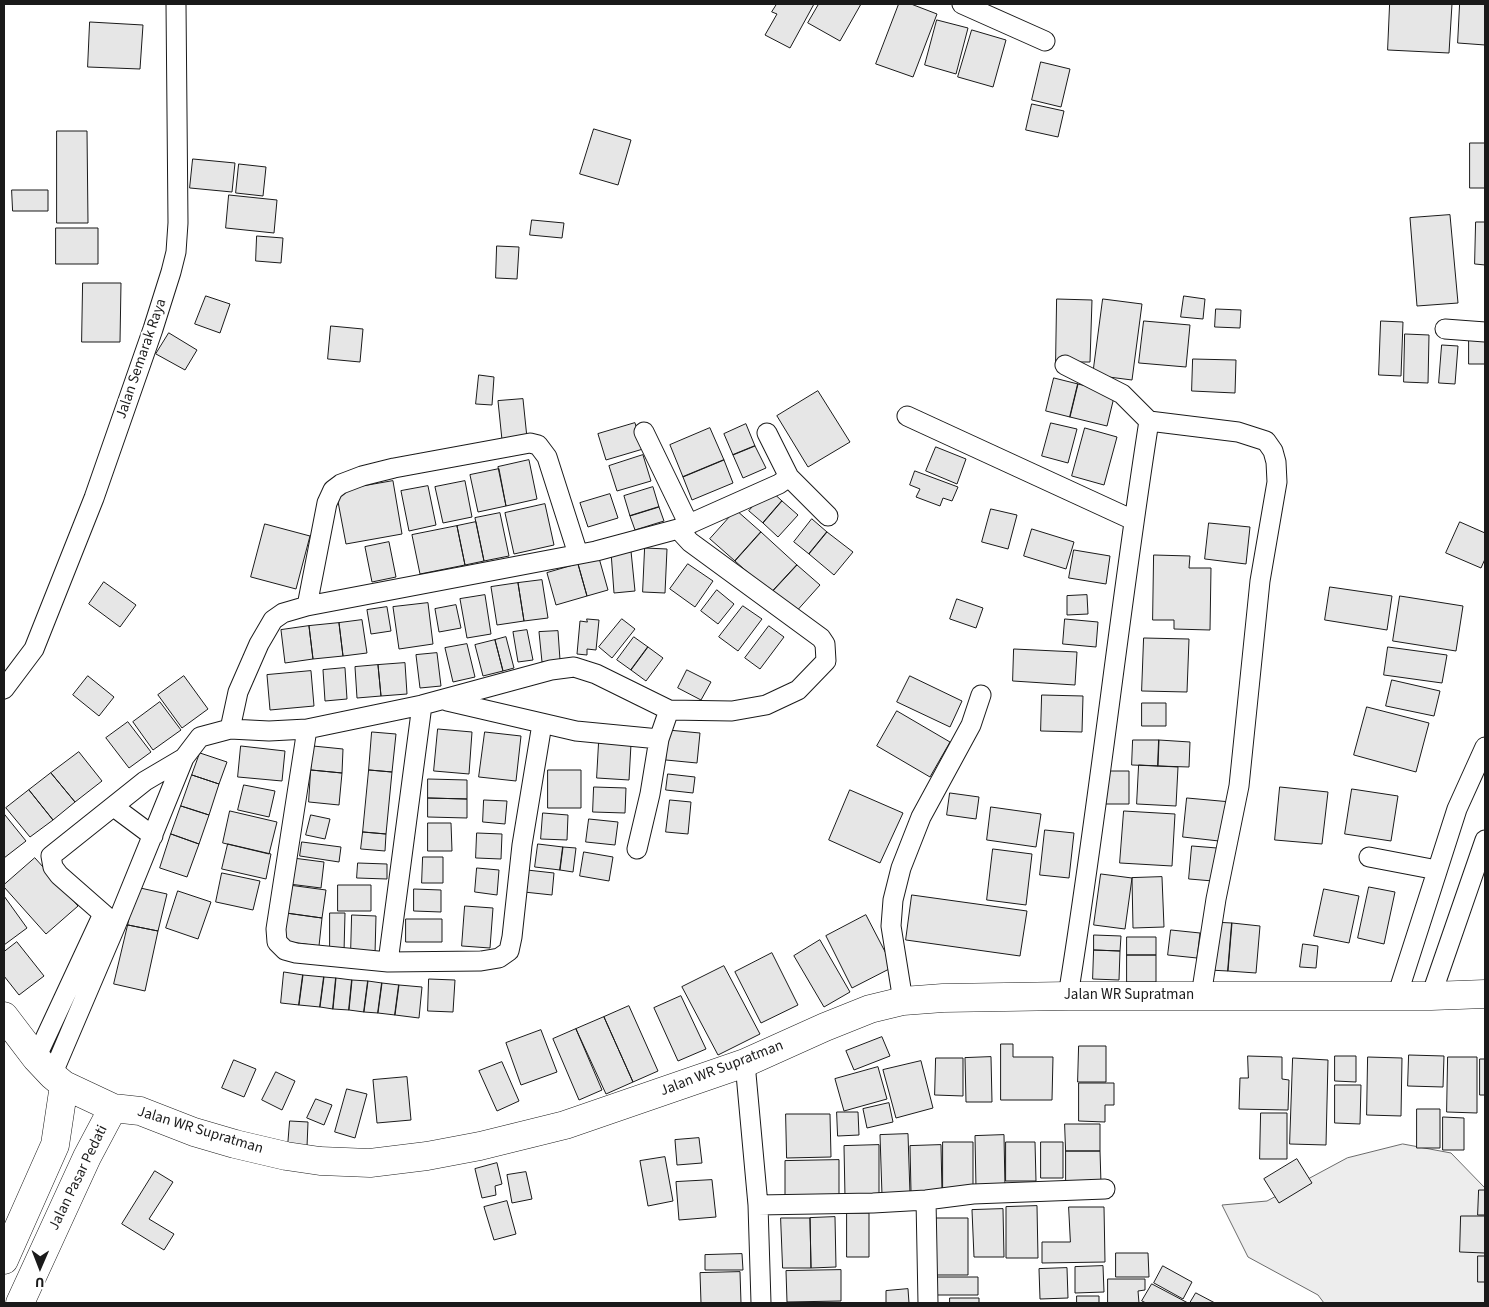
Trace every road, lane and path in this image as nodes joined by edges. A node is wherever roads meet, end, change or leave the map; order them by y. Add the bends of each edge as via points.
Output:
1 (176, 4) edge
2 (962, 4) edge
3 (1045, 42) dead end
4 (1445, 329) dead end
5 (1485, 332) edge
6 (1065, 366) dead end
7 (907, 416) dead end
8 (1149, 421) junction
9 (644, 432) dead end
10 (767, 432) dead end
11 (789, 477) junction
12 (828, 516) dead end
13 (1134, 520) junction
14 (683, 527) junction
15 (578, 554) junction
16 (307, 606) junction
17 (4, 690) edge
18 (981, 695) dead end
19 (443, 700) junction
20 (422, 705) junction
21 (669, 710) junction
22 (542, 724) junction
23 (230, 729) junction
24 (307, 729) junction
25 (659, 739) junction
26 (1485, 747) edge
27 (184, 758) junction
28 (114, 807) junction
29 (153, 836) junction
30 (1485, 840) edge
31 (636, 849) dead end
32 (1369, 857) dead end
33 (1437, 870) junction
34 (110, 920) junction
35 (388, 962) junction
36 (1485, 994) edge
37 (1068, 996) junction
38 (1201, 996) junction
39 (1397, 996) junction
40 (1431, 996) junction
41 (903, 1001) junction
42 (4, 1016) edge
43 (745, 1063) junction
44 (51, 1073) junction
45 (113, 1108) junction
46 (1105, 1189) dead end
47 (926, 1200) junction
48 (758, 1206) junction
49 (4, 1260) edge
50 (20, 1303) edge
51 (761, 1303) edge
52 (928, 1303) edge

1 - 17 street, Jalan Semarak Raya via 178,223 171,272 94,498 47,617 34,649
2 - 3 street
4 - 5 street
6 - 8 street via 1122,394
7 - 13 street
8 - 13 street
8 - 38 street via 1238,432 1266,441 1276,462 1277,482 1260,581 1239,786 1216,899
9 - 14 street
10 - 11 street
11 - 12 street
11 - 14 street
13 - 37 street
14 - 15 street
14 - 21 street via 690,542 820,638 827,650 826,661 798,690 766,706 732,712
15 - 16 street
15 - 16 street via 547,457 538,444 394,468 362,476 333,490 327,503
16 - 23 street via 283,613 274,620 238,692
18 - 41 street via 971,725 921,817 901,868 890,926
19 - 20 street
19 - 21 street via 551,670 574,667 596,674
19 - 22 street
20 - 24 street
20 - 35 street
21 - 25 street
22 - 25 street via 576,731
22 - 35 street via 509,951 499,958 481,961
23 - 24 street
23 - 27 street via 200,737
24 - 35 street via 276,929 277,942 285,950 296,953
25 - 31 street
26 - 33 street via 1457,809
27 - 28 street via 145,782
27 - 29 street
28 - 29 street
28 - 34 street via 51,856 59,875
29 - 34 street
30 - 40 street
32 - 33 street
33 - 39 street
34 - 44 street
36 - 40 highway, Jalan WR Supratman
37 - 38 highway, Jalan WR Supratman
37 - 41 highway, Jalan WR Supratman
38 - 39 highway, Jalan WR Supratman
39 - 40 highway, Jalan WR Supratman
41 - 43 highway, Jalan WR Supratman via 825,1027
42 - 44 highway, Jalan WR Supratman
43 - 45 highway, Jalan WR Supratman via 565,1125 480,1146 370,1163 286,1156 194,1132 140,1111
43 - 48 street
44 - 45 highway, Jalan WR Supratman
44 - 49 highway via 55,1145
45 - 50 highway, Jalan Pasar Pedati
46 - 47 street via 973,1194
47 - 48 street
47 - 52 street
48 - 51 street

